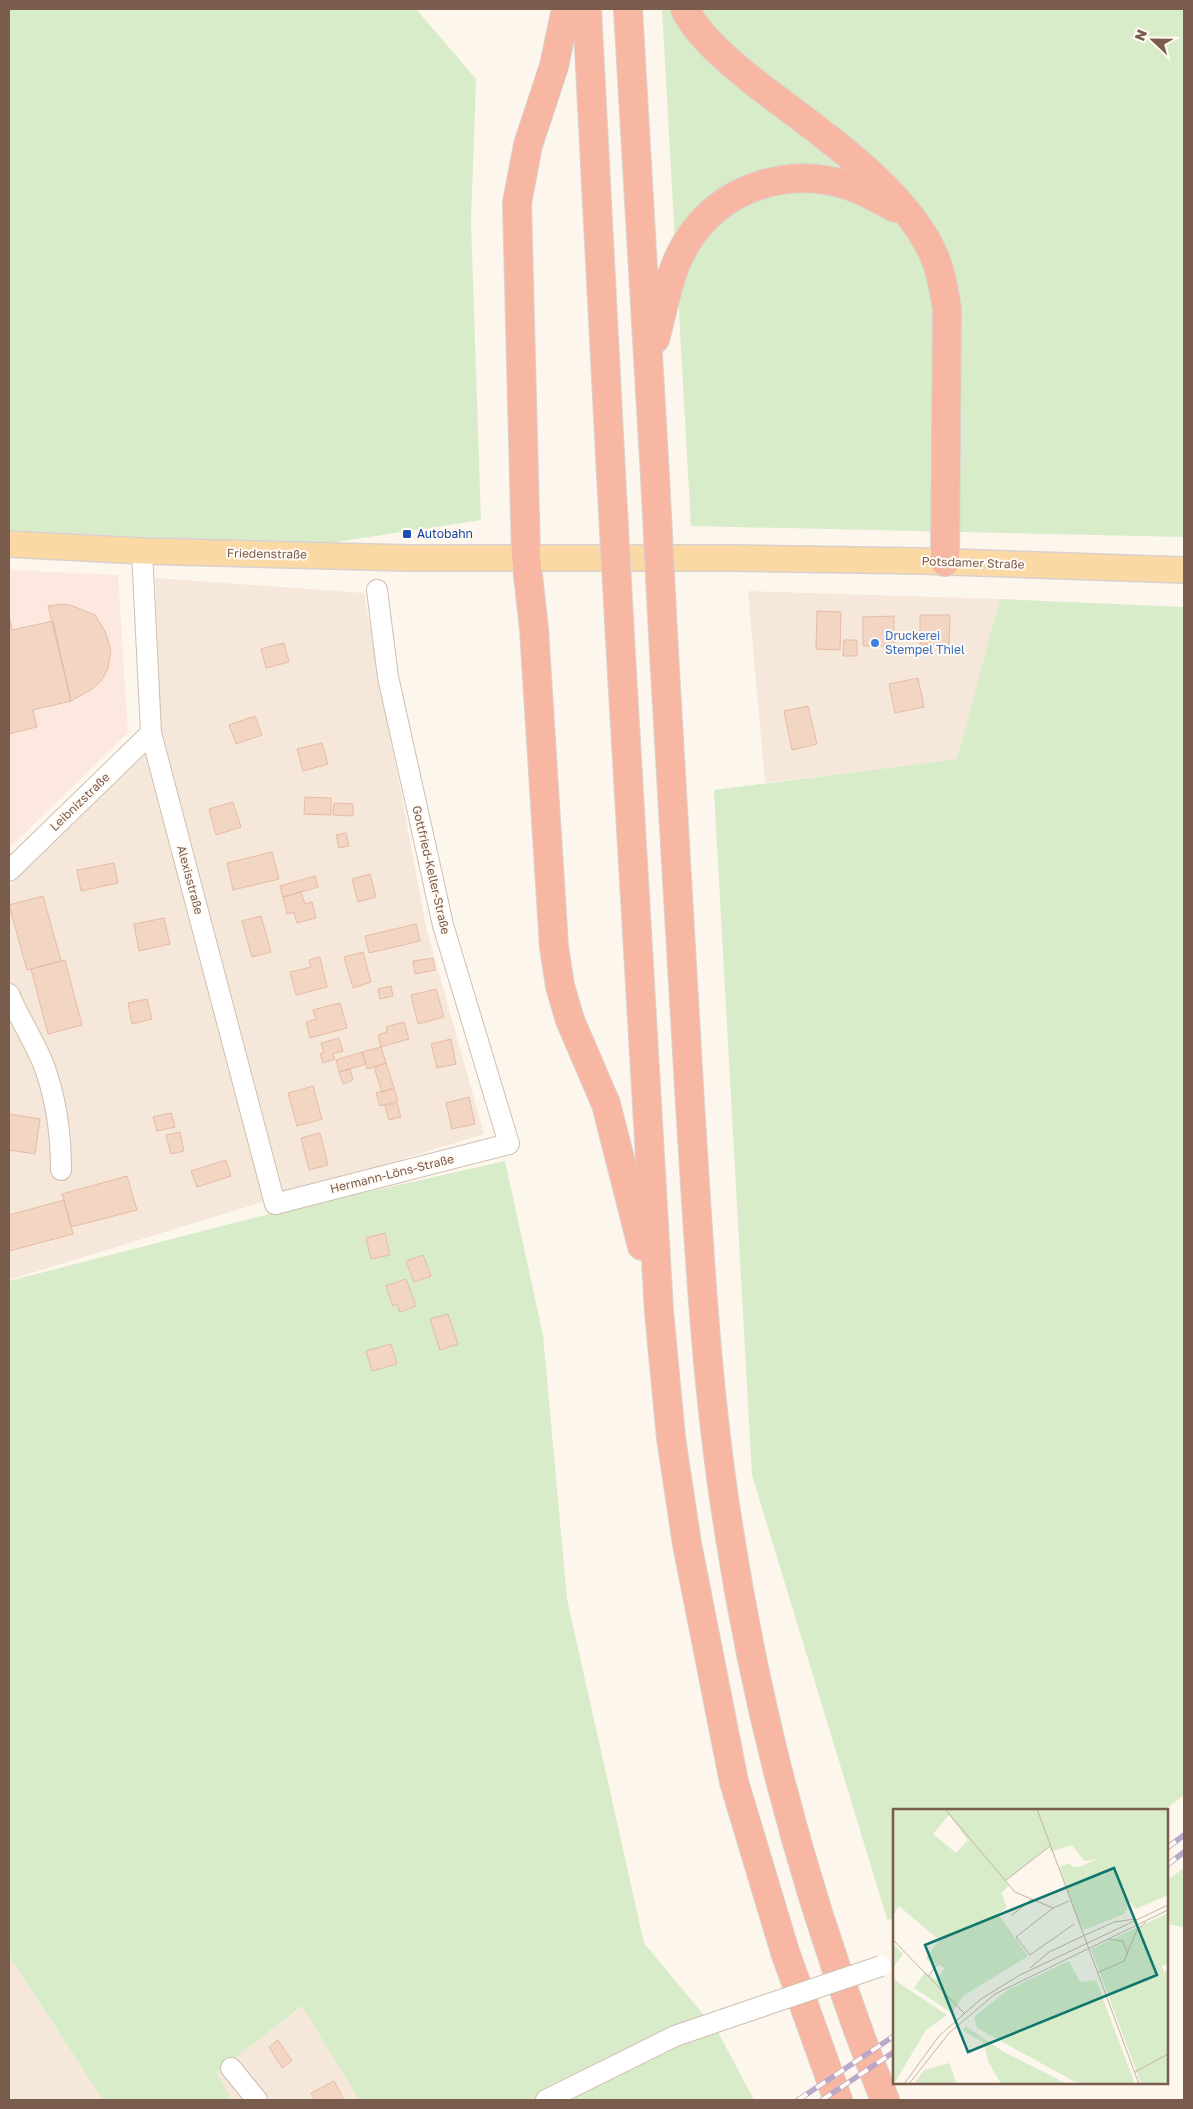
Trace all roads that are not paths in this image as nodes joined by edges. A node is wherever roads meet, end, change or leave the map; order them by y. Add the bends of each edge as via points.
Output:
1 (566, 9) edge
2 (587, 9) edge
3 (628, 9) edge
4 (684, 9) edge
5 (906, 214) junction
6 (649, 363) junction
7 (9, 544) edge
8 (142, 550) junction
9 (526, 556) junction
10 (763, 558) joint
11 (945, 562) junction
12 (1184, 570) edge
13 (377, 590) dead end
14 (151, 733) junction
15 (9, 871) edge
16 (9, 994) edge
17 (509, 1144) joint
18 (61, 1170) dead end
19 (275, 1204) joint
20 (659, 1312) junction
21 (881, 1966) dead end
22 (231, 2068) dead end
23 (257, 2100) edge
24 (546, 2100) edge
25 (838, 2100) edge
26 (884, 2100) edge

1 - 9 highway via 554,66 528,145 517,204
2 - 20 highway, bridge
3 - 6 highway
4 - 5 highway via 708,40 740,71 855,160 878,180
5 - 6 highway via 864,192 826,180 802,177 779,179 736,194 718,207 687,242 676,265
5 - 11 highway via 934,256 943,280 947,309
6 - 26 highway, bridge via 704,1326 729,1531 768,1726 796,1836 856,2028
7 - 8 main road, Friedenstraße
8 - 9 main road, Friedenstraße via 409,558
8 - 14 street, Alexisstraße
9 - 10 main road, Friedenstraße
9 - 20 highway via 534,629 554,947 560,986 570,1020 606,1104
10 - 11 main road, Potsdamer Straße
11 - 12 main road, Potsdamer Straße
13 - 17 street, Gottfried-Keller-Straße via 388,677 443,925
14 - 15 street, Leibnizstraße
14 - 19 street, Alexisstraße
16 - 18 street via 44,1065 61,1138
17 - 19 street, Hermann-Löns-Straße
20 - 25 highway via 671,1438 687,1544 734,1782 785,1952
21 - 24 street, bridge via 675,2036
22 - 23 street

